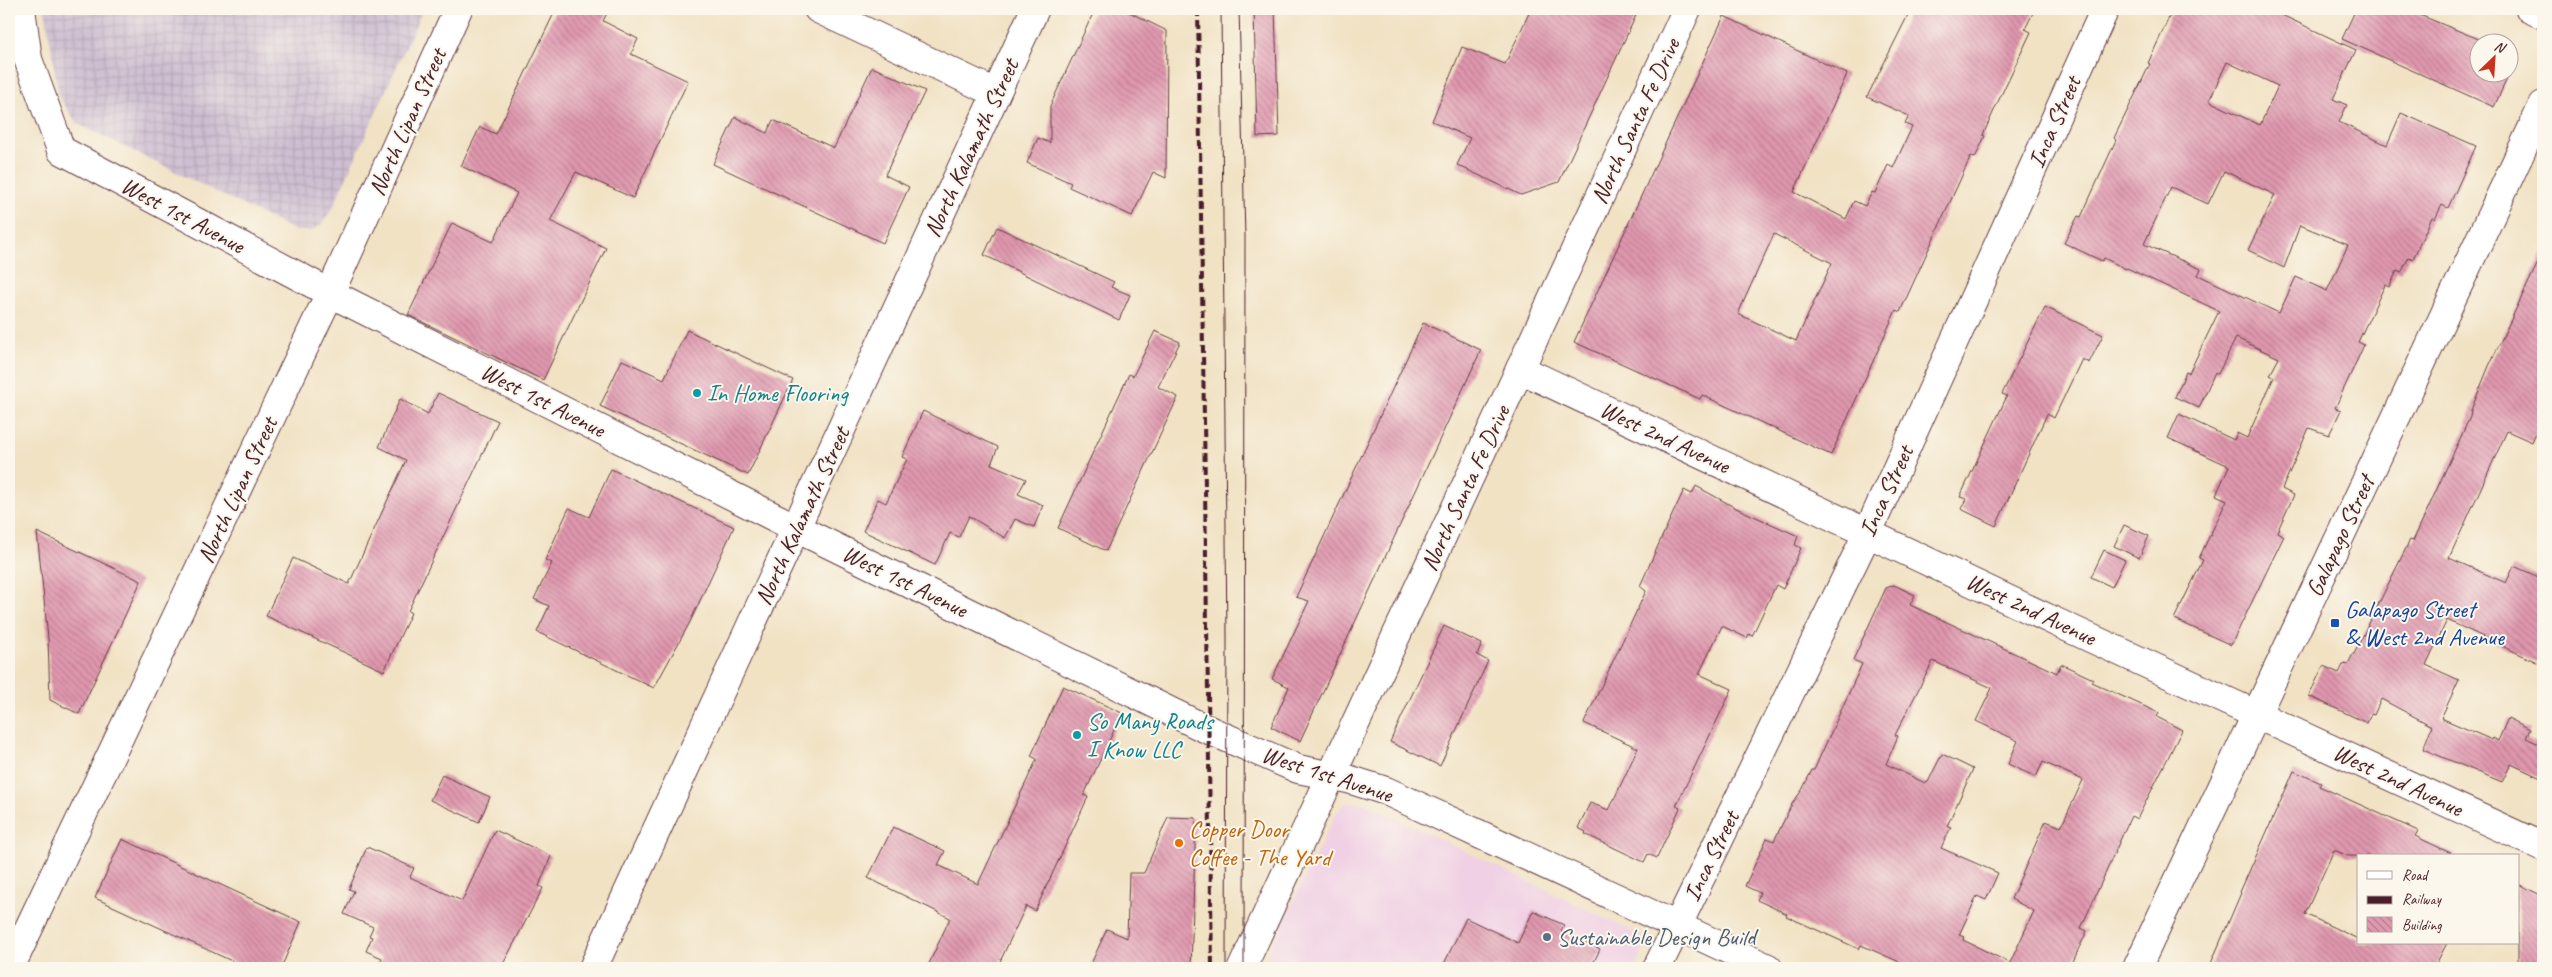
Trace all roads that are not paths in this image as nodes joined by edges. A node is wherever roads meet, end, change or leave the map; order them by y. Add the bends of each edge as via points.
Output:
1 (21, 9) edge
2 (458, 9) edge
3 (818, 9) edge
4 (1035, 9) edge
5 (1687, 9) edge
6 (2105, 9) edge
7 (2530, 9) edge
8 (2543, 15) edge
9 (996, 93) junction
10 (2543, 105) edge
11 (330, 293) junction
12 (1520, 369) junction
13 (796, 528) junction
14 (1868, 532) junction
15 (2256, 714) junction
16 (1332, 775) junction
17 (2543, 847) edge
18 (1677, 926) junction
19 (10, 968) edge
20 (593, 968) edge
21 (1242, 968) edge
22 (1657, 968) edge
23 (1768, 968) edge
24 (2137, 968) edge

1 - 11 street, West 1st Avenue via 28,58 61,150
2 - 11 street, North Lipan Street
3 - 9 street
4 - 9 street, North Kalamath Street
5 - 12 street, North Santa Fe Drive
6 - 14 street, Inca Street
7 - 8 street
9 - 13 street, North Kalamath Street
10 - 15 street, Galapago Street
11 - 13 street, West 1st Avenue
11 - 19 street, North Lipan Street
12 - 14 street, West 2nd Avenue
12 - 16 street, North Santa Fe Drive
13 - 16 street, West 1st Avenue via 1202,727 1278,762
13 - 20 street, North Kalamath Street
14 - 15 street, West 2nd Avenue
14 - 18 street, Inca Street
15 - 17 street, West 2nd Avenue
15 - 24 street, Galapago Street
16 - 18 street, West 1st Avenue via 1386,791
16 - 21 street, North Santa Fe Drive
18 - 22 street, Inca Street
18 - 23 street, West 1st Avenue

